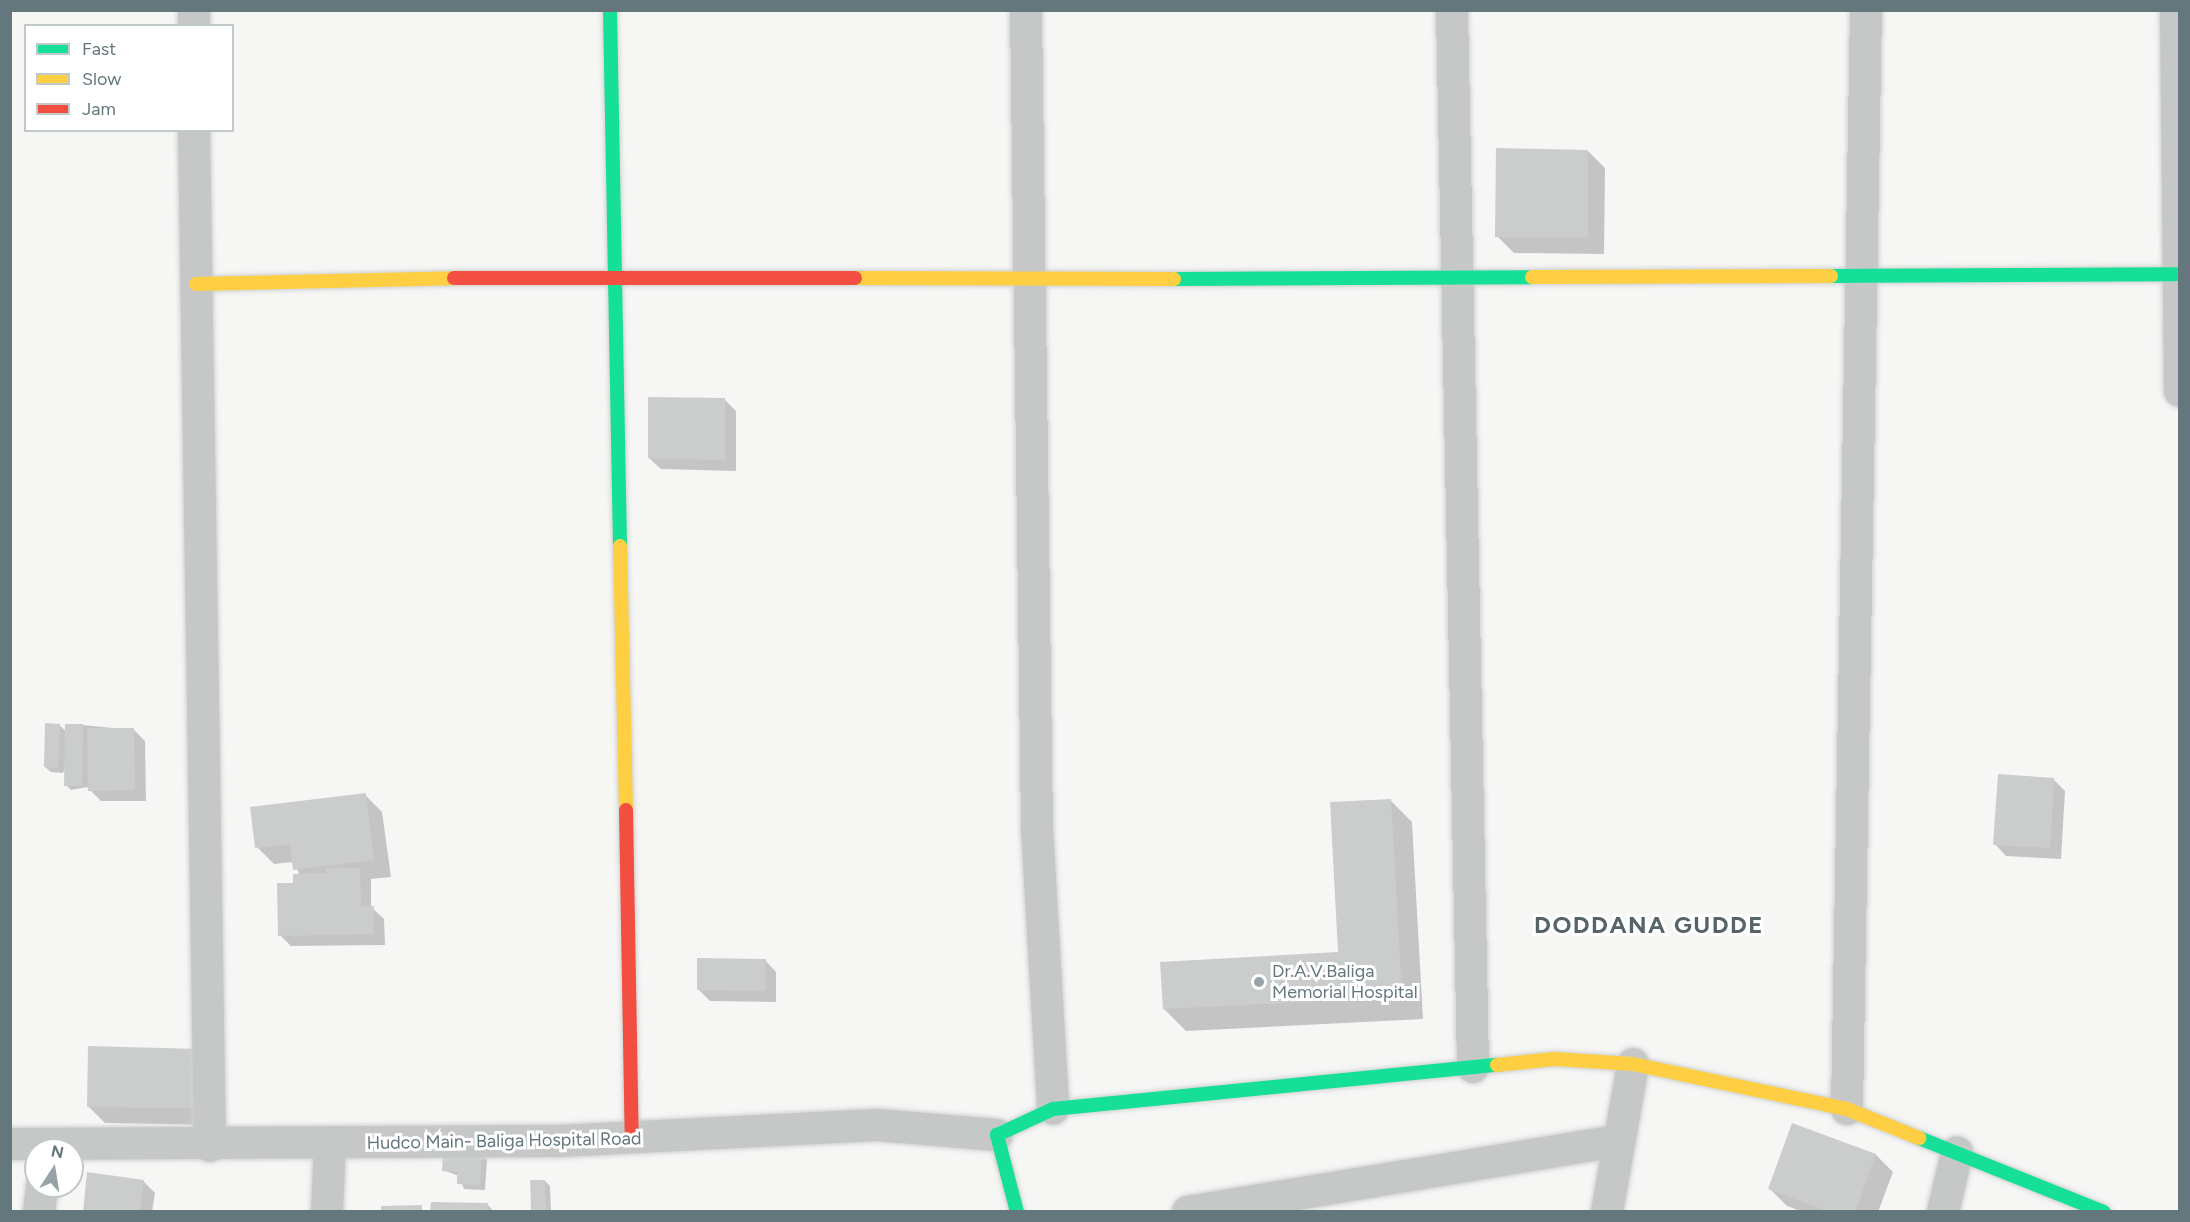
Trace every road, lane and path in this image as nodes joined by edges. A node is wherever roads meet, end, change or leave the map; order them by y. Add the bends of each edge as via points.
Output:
1 (610, 10) edge
2 (1026, 10) edge
3 (1452, 10) edge
4 (1866, 10) edge
5 (2176, 10) edge
6 (194, 132) edge
7 (1454, 274) junction
8 (1865, 274) junction
9 (2176, 274) junction
10 (612, 276) junction
11 (1029, 280) junction
12 (195, 284) junction
13 (2180, 391) edge
14 (1633, 1064) junction
15 (1473, 1067) junction
16 (1053, 1109) junction
17 (1847, 1109) junction
18 (997, 1135) junction
19 (632, 1139) junction
20 (1619, 1141) junction
21 (330, 1144) junction
22 (210, 1146) junction
23 (84, 1148) edge
24 (1957, 1153) junction
25 (327, 1212) edge
26 (1017, 1212) edge
27 (1188, 1212) edge
28 (1607, 1212) edge
29 (1943, 1212) edge
30 (2104, 1212) edge

1 - 10 street
2 - 11 street
3 - 7 street
4 - 8 street
5 - 9 street
6 - 12 street
7 - 8 street
7 - 11 street
7 - 15 street
8 - 9 street
8 - 17 street
9 - 13 street
10 - 11 street
10 - 12 street
10 - 19 street
11 - 16 street via 1037,828
12 - 22 street
14 - 15 street via 1554,1059
14 - 17 street
14 - 20 street
15 - 16 street
16 - 18 street
17 - 24 street
18 - 19 street, Hudco Main- Baliga Hospital Road via 877,1125
18 - 26 street
19 - 21 street, Hudco Main- Baliga Hospital Road
20 - 27 street
20 - 28 street
21 - 22 street, Hudco Main- Baliga Hospital Road
21 - 25 street
22 - 23 street, Hudco Main- Baliga Hospital Road
24 - 29 street
24 - 30 street

